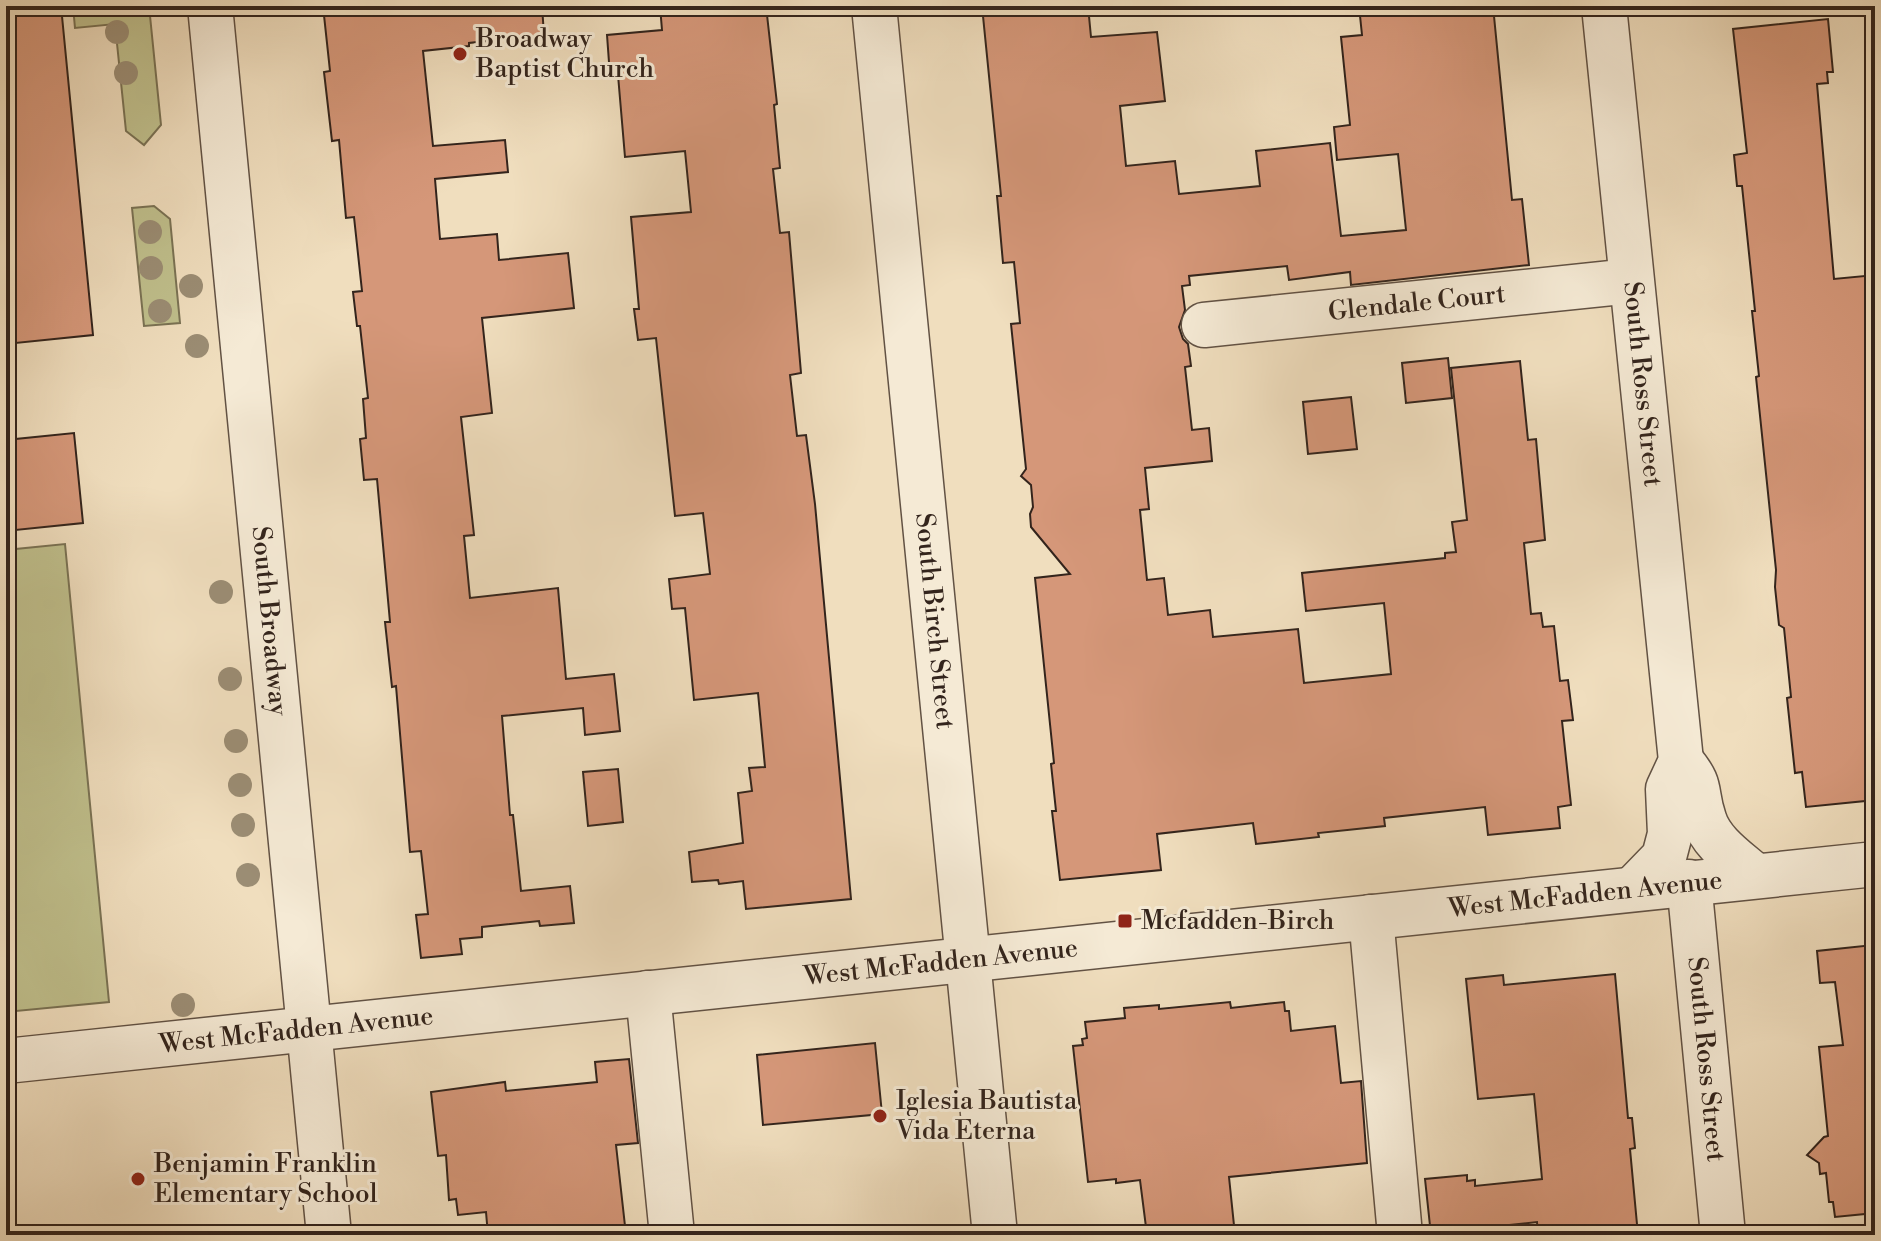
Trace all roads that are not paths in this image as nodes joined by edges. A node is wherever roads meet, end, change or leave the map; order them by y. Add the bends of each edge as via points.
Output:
1 (210, 6) edge
2 (874, 6) edge
3 (1604, 6) edge
4 (1631, 281) junction
5 (1204, 325) dead end
6 (1681, 761) junction
7 (1875, 864) edge
8 (1755, 876) junction
9 (1689, 882) junction
10 (1633, 889) junction
11 (1371, 917) junction
12 (968, 959) junction
13 (648, 993) junction
14 (309, 1028) junction
15 (6, 1061) edge
16 (329, 1235) edge
17 (672, 1235) edge
18 (995, 1235) edge
19 (1400, 1235) edge
20 (1723, 1235) edge

1 - 14 street, South Broadway
2 - 12 street, South Birch Street
3 - 4 street, South Ross Street
4 - 5 street, Glendale Court
4 - 6 street, South Ross Street
6 - 8 street, South Ross Street via 1697,779 1711,835
6 - 10 street, South Ross Street via 1668,789 1670,834 1664,857
7 - 8 street, West McFadden Avenue
8 - 9 street, West McFadden Avenue
9 - 10 street, West McFadden Avenue
9 - 20 street, South Ross Street
10 - 11 street, West McFadden Avenue
11 - 12 street, West McFadden Avenue
11 - 19 street
12 - 13 street, West McFadden Avenue
12 - 18 street, South Birch Street
13 - 14 street, West McFadden Avenue
13 - 17 street
14 - 15 street, West McFadden Avenue
14 - 16 street, South Broadway

